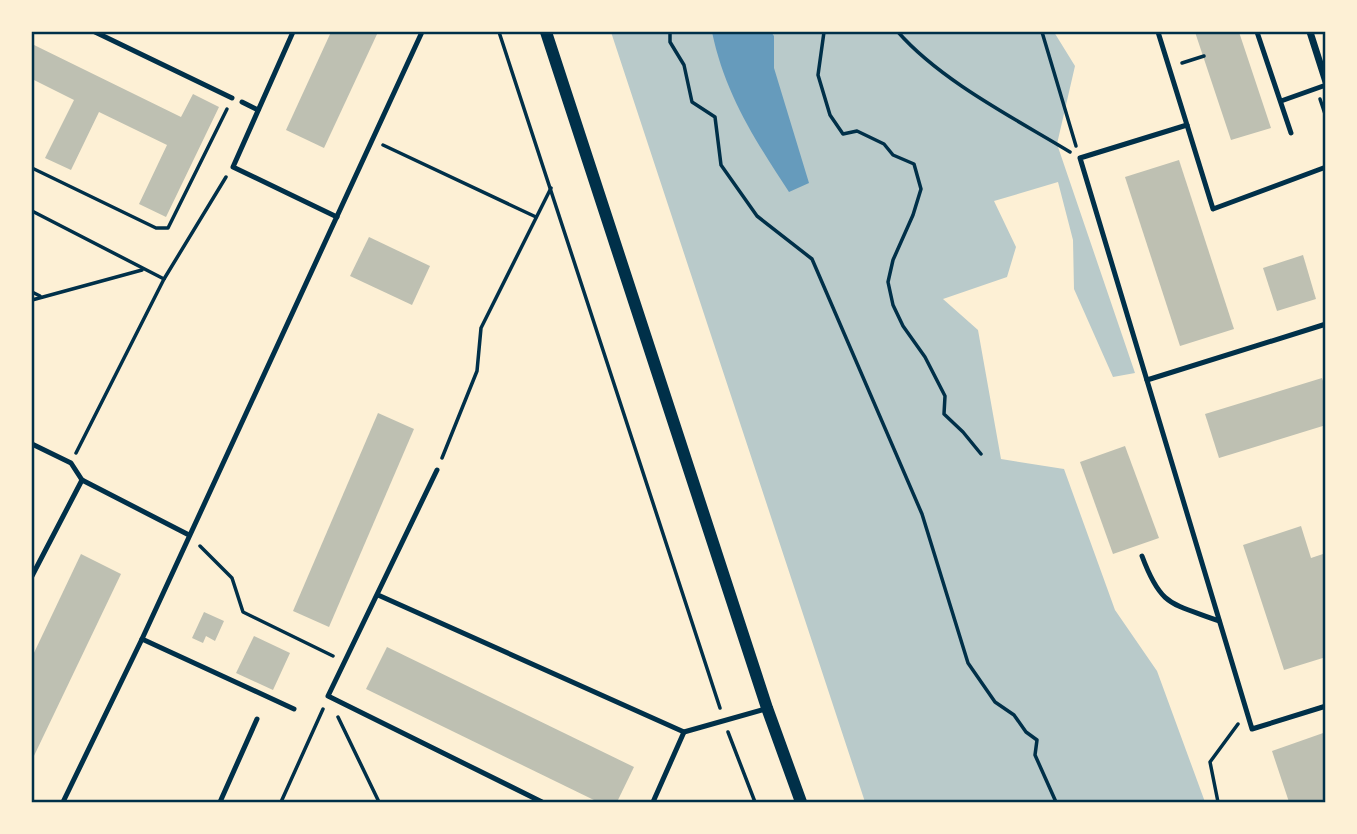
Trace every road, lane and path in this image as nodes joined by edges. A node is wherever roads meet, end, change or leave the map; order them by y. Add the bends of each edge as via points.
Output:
1 (95, 32) edge
2 (293, 32) edge
3 (422, 32) edge
4 (499, 32) edge
5 (546, 32) edge
6 (670, 32) edge
7 (824, 32) edge
8 (898, 32) edge
9 (1042, 32) edge
10 (1158, 32) edge
11 (1257, 32) edge
12 (1310, 32) edge
13 (1204, 57) dead end
14 (1169, 67) junction
15 (1325, 84) edge
16 (232, 98) joint
17 (1281, 101) junction
18 (242, 102) dead end
19 (258, 110) junction
20 (1187, 125) junction
21 (1292, 133) dead end
22 (372, 140) junction
23 (1080, 158) junction
24 (233, 167) junction
25 (1325, 167) edge
26 (32, 168) edge
27 (551, 188) junction
28 (32, 211) edge
29 (337, 217) junction
30 (536, 217) junction
31 (144, 269) junction
32 (164, 279) junction
33 (32, 292) edge
34 (42, 297) junction
35 (32, 300) edge
36 (1325, 324) edge
37 (1147, 380) junction
38 (32, 444) edge
39 (981, 454) dead end
40 (71, 463) junction
41 (437, 470) joint
42 (82, 480) junction
43 (189, 535) junction
44 (1142, 556) dead end
45 (32, 576) edge
46 (378, 595) junction
47 (1219, 621) junction
48 (142, 639) junction
49 (345, 662) junction
50 (328, 696) junction
51 (1325, 706) edge
52 (767, 708) junction
53 (294, 709) dead end
54 (1247, 712) junction
55 (257, 719) dead end
56 (724, 720) junction
57 (684, 732) junction
58 (63, 803) edge
59 (220, 803) edge
60 (281, 803) edge
61 (379, 803) edge
62 (542, 803) edge
63 (653, 803) edge
64 (755, 803) edge
65 (801, 803) edge
66 (1056, 803) edge
67 (1218, 803) edge

1 - 16 lane
2 - 19 lane
3 - 22 lane
4 - 27 path
5 - 52 street
6 - 66 path via 692,102 715,117 722,165 758,216 812,259 922,514 968,663 995,702 1037,740 1035,755
7 - 39 path via 818,75 830,115 843,134 857,131 914,164 921,189 893,260 888,282 893,305 945,396 944,414
8 - 23 path via 927,61
9 - 23 path
10 - 14 lane
11 - 17 lane
12 - 15 street
13 - 14 path
14 - 20 lane
15 - 17 lane
16 - 26 path via 168,228 156,228
17 - 21 lane
18 - 19 lane
19 - 24 lane
20 - 23 lane
20 - 25 lane via 1213,209
22 - 29 lane
22 - 30 path
23 - 37 lane
24 - 29 lane
24 - 32 path
27 - 30 path
27 - 56 path
28 - 31 path
29 - 43 lane
30 - 41 path via 481,328 477,371
31 - 32 path
31 - 34 path
32 - 40 path
33 - 34 path
34 - 35 path
36 - 37 lane
37 - 47 lane
38 - 40 lane
40 - 42 lane
41 - 46 lane
42 - 43 lane
42 - 45 lane
43 - 48 lane
43 - 49 path via 232,578 243,612
44 - 47 lane via 1161,595
46 - 49 lane
46 - 57 lane
47 - 54 lane
48 - 53 lane
48 - 58 lane
49 - 50 lane
50 - 60 path
50 - 61 path
50 - 62 lane
51 - 54 lane via 1252,729
52 - 56 lane
52 - 65 street
54 - 67 path via 1210,762
55 - 59 lane
56 - 57 lane
56 - 64 path
57 - 63 lane

